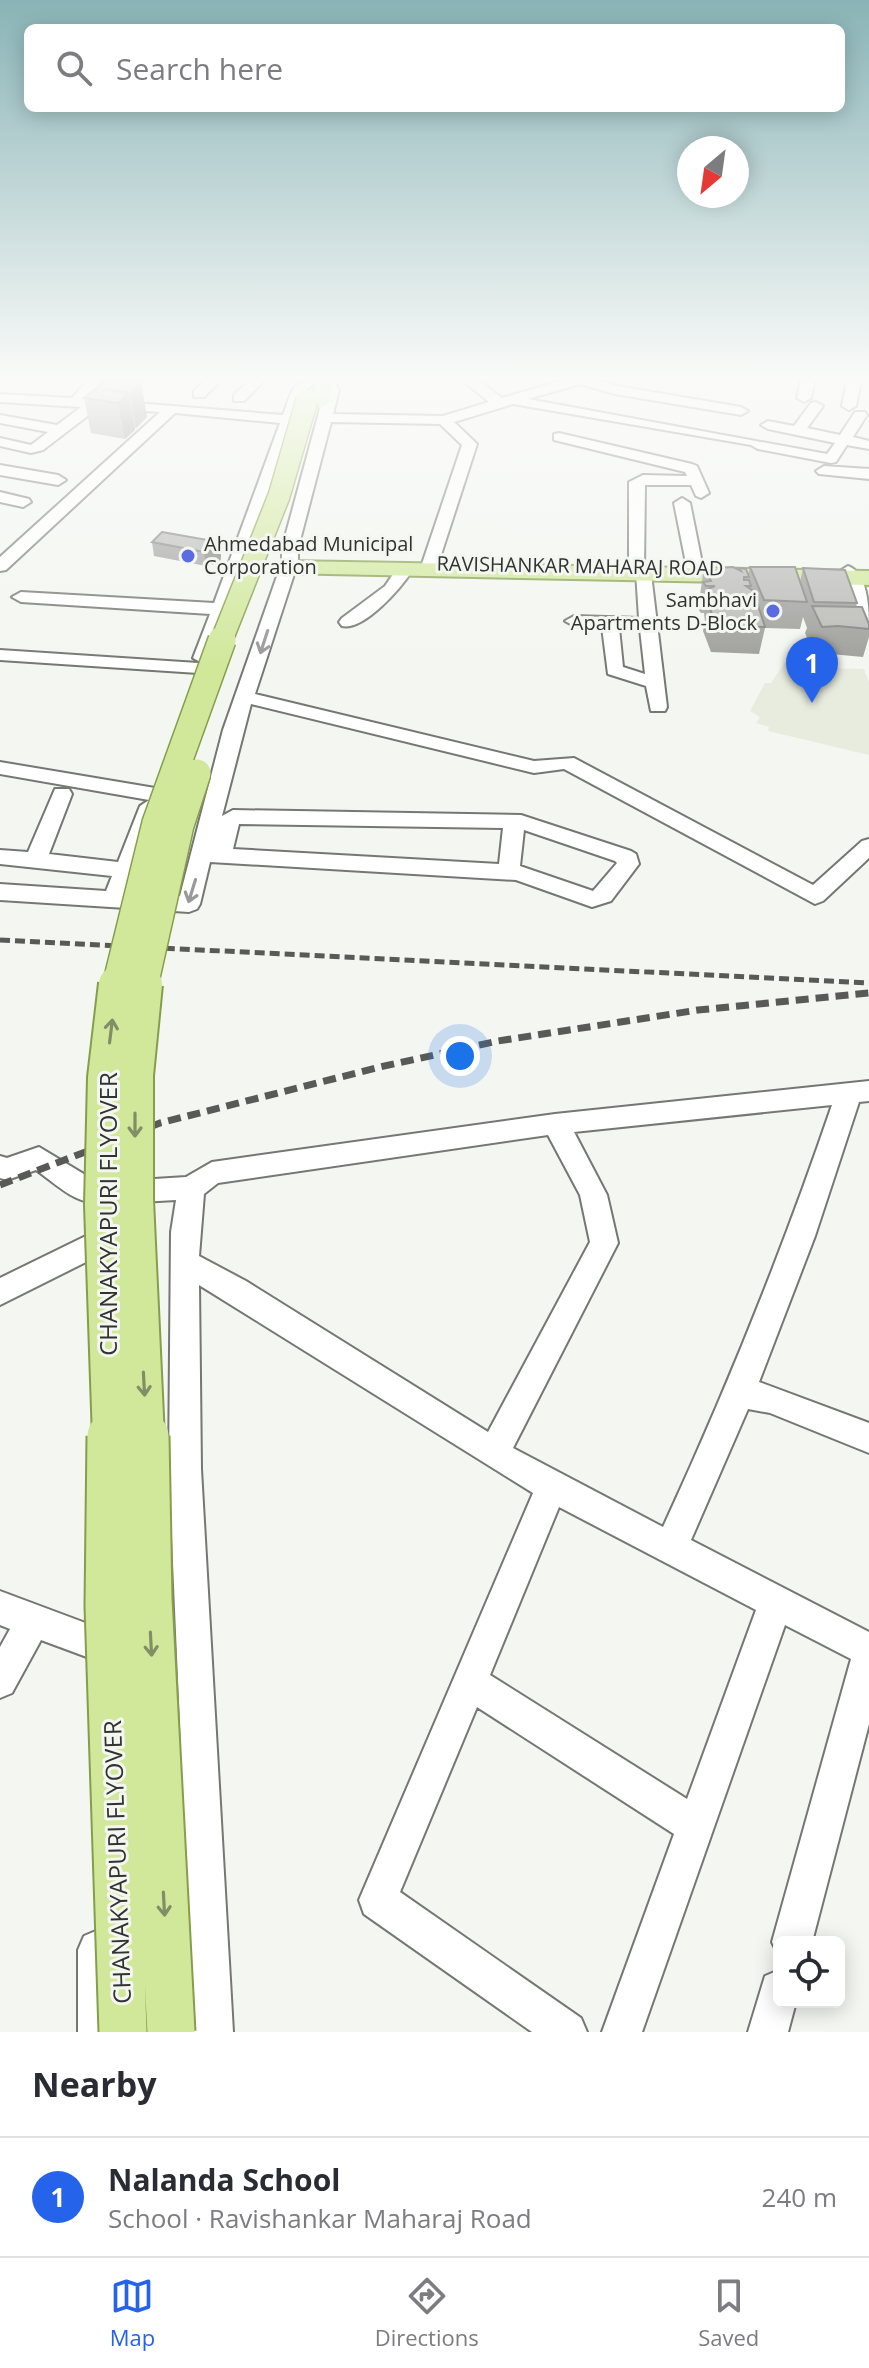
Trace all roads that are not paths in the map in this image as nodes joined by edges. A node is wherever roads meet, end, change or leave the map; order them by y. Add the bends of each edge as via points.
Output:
1 (28, 475) edge
2 (99, 475) edge
3 (277, 475) edge
4 (287, 475) edge
5 (297, 475) edge
6 (302, 475) edge
7 (460, 475) edge
8 (694, 475) edge
9 (58, 480) dead end
10 (0, 497) edge
11 (23, 502) dead end
12 (682, 503) dead end
13 (241, 551) junction
14 (430, 564) junction
15 (289, 565) junction
16 (0, 566) edge
17 (695, 568) junction
18 (404, 571) junction
19 (640, 571) junction
20 (859, 575) edge
21 (235, 576) junction
22 (21, 597) dead end
23 (221, 609) junction
24 (574, 621) dead end
25 (869, 621) edge
26 (348, 622) dead end
27 (610, 622) junction
28 (650, 624) junction
29 (0, 655) edge
30 (198, 668) junction
31 (656, 683) junction
32 (244, 697) junction
33 (658, 707) dead end
34 (0, 768) edge
35 (62, 794) dead end
36 (154, 794) junction
37 (514, 822) junction
38 (869, 846) edge
39 (211, 854) junction
40 (0, 857) edge
41 (36, 860) junction
42 (125, 870) junction
43 (509, 872) junction
44 (0, 892) edge
45 (114, 900) junction
46 (859, 1092) edge
47 (555, 1124) junction
48 (0, 1167) edge
49 (191, 1188) junction
50 (92, 1193) junction
51 (94, 1244) junction
52 (185, 1263) junction
53 (0, 1292) edge
54 (740, 1393) junction
55 (869, 1438) edge
56 (494, 1453) junction
57 (552, 1486) junction
58 (671, 1547) junction
59 (776, 1602) junction
60 (0, 1608) edge
61 (34, 1620) junction
62 (95, 1643) junction
63 (869, 1650) edge
64 (869, 1658) edge
65 (0, 1681) edge
66 (470, 1682) junction
67 (696, 1826) junction
68 (794, 1936) edge
69 (774, 2008) edge
70 (98, 2032) edge
71 (123, 2032) edge
72 (171, 2032) edge
73 (213, 2032) edge
74 (567, 2032) edge
75 (622, 2032) edge
76 (768, 2032) edge

1 - 9 street
2 - 16 street
3 - 13 street
71 -> 4 main road, CHANAKYAPURI FLYOVER, bridge via 109,1606 106,1078 118,972 156,823
5 -> 72 main road, CHANAKYAPURI FLYOVER, bridge via 180,825 145,971 135,1075 148,1599
6 - 15 street
7 - 14 street
8 - 19 street via 699,487 637,482
10 - 11 street
12 - 17 street
13 - 15 street
13 - 21 street
14 - 15 main road, RAVISHANKAR MAHARAJ ROAD
14 - 19 main road, RAVISHANKAR MAHARAJ ROAD
15 - 18 main road, RAVISHANKAR MAHARAJ ROAD
15 - 21 street
15 -> 32 street
17 - 19 main road, RAVISHANKAR MAHARAJ ROAD
17 - 20 main road, RAVISHANKAR MAHARAJ ROAD
18 - 19 main road, RAVISHANKAR MAHARAJ ROAD
18 - 26 street via 391,590
19 - 20 main road, RAVISHANKAR MAHARAJ ROAD
19 - 28 street
20 - 25 street
21 - 23 street
22 - 23 street
23 - 30 street
24 - 27 street
27 - 28 street
27 - 31 street via 616,673
28 - 31 street
29 - 30 street
30 - 36 street
31 - 33 street
32 - 38 street via 534,767 567,762 815,896
32 - 39 street
34 - 36 street
35 - 41 street
36 - 42 street
37 - 39 street via 233,817
37 - 43 street
37 - 43 street via 623,856 628,864 598,899
39 - 43 street
39 -> 45 street via 189,904
40 - 41 street
41 - 42 street
42 - 45 street
44 - 45 street
46 - 47 street
46 - 54 street
47 - 49 street via 212,1173
47 - 56 street via 594,1189 604,1243
48 - 50 street via 39,1158
49 - 50 street
49 - 52 street
50 - 51 street
51 - 53 street
51 - 62 street
52 - 56 street
52 - 73 street via 185,1469
54 - 55 street via 770,1399
54 - 58 street
56 - 57 street
57 - 58 street
57 - 66 street
58 - 59 street
59 - 63 street
59 - 67 street
60 - 61 street
61 - 62 street
61 - 65 street
62 - 70 street
64 - 68 street
66 - 67 street
66 - 74 street via 378,1900
67 - 75 street
69 - 76 street

